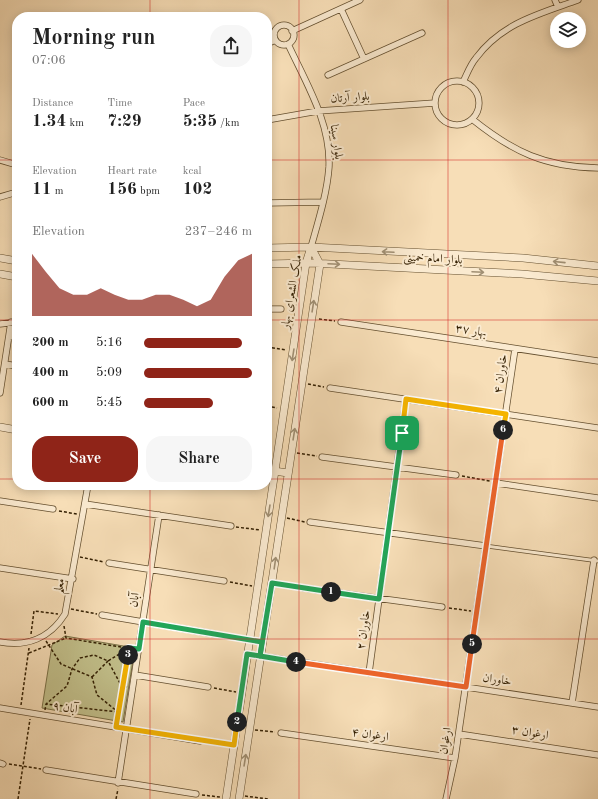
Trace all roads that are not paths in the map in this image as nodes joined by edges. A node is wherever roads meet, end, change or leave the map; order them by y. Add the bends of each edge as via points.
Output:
1 (360, 0) edge
2 (555, 0) edge
3 (578, 0) edge
4 (558, 8) junction
5 (341, 9) junction
6 (292, 31) junction
7 (422, 33) dead end
8 (275, 40) junction
9 (272, 42) edge
10 (288, 44) junction
11 (364, 59) junction
12 (328, 75) dead end
13 (463, 82) junction
14 (435, 103) junction
15 (318, 111) junction
16 (272, 119) edge
17 (472, 119) junction
18 (0, 160) edge
19 (12, 164) edge
20 (598, 168) edge
21 (12, 193) edge
22 (0, 197) edge
23 (323, 202) junction
24 (272, 204) edge
25 (272, 248) edge
26 (311, 248) junction
27 (0, 258) edge
28 (12, 260) edge
29 (306, 263) junction
30 (272, 264) edge
31 (320, 264) junction
32 (598, 266) edge
33 (0, 274) edge
34 (12, 275) edge
35 (598, 281) edge
36 (272, 309) edge
37 (281, 309) dead end
38 (12, 322) edge
39 (340, 322) road end
40 (0, 324) edge
41 (12, 328) edge
42 (9, 337) junction
43 (12, 337) edge
44 (515, 349) junction
45 (598, 361) edge
46 (5, 364) junction
47 (12, 365) edge
48 (330, 388) road end
49 (0, 393) edge
50 (406, 399) junction
51 (506, 414) junction
52 (0, 427) edge
53 (598, 428) edge
54 (12, 429) edge
55 (322, 457) road end
56 (397, 467) junction
57 (272, 471) edge
58 (275, 471) junction
59 (288, 473) junction
60 (456, 475) road end
61 (496, 482) junction
62 (87, 490) edge
63 (598, 498) edge
64 (0, 501) edge
65 (85, 504) junction
66 (53, 510) road end
67 (159, 515) junction
68 (310, 522) road end
69 (231, 526) road end
70 (388, 533) junction
71 (486, 546) junction
72 (596, 560) edge
73 (109, 563) road end
74 (0, 568) edge
75 (151, 569) junction
76 (73, 579) junction
77 (224, 581) road end
78 (303, 588) road end
79 (379, 599) junction
80 (442, 607) road end
81 (102, 615) road end
82 (143, 622) junction
83 (214, 634) road end
84 (0, 642) edge
85 (247, 654) junction
86 (260, 656) junction
87 (369, 673) junction
88 (135, 675) junction
89 (208, 687) road end
90 (466, 687) junction
91 (572, 703) junction
92 (598, 707) edge
93 (0, 708) edge
94 (127, 729) junction
95 (281, 733) road end
96 (459, 734) junction
97 (200, 741) road end
98 (598, 755) edge
99 (455, 758) junction
100 (46, 770) road end
101 (118, 782) junction
102 (196, 794) road end
103 (239, 797) edge
104 (226, 798) edge
105 (448, 799) edge

1 - 5 street
2 - 4 street
3 - 4 street
4 - 13 street via 513,24 492,39 475,58
5 - 6 street
5 - 11 street
6 - 8 street via 286,26 279,27 274,33
6 - 10 street via 293,38
7 - 11 street
8 - 9 street
8 - 10 street via 281,45
10 - 15 street, بلوار سینا
11 - 12 street
13 - 14 street via 451,82 441,87
13 - 17 street via 472,88 478,98 478,109
14 - 15 street, بلوار آرتان
14 - 17 street via 437,114 451,124 462,124
15 - 16 street, بلوار آرتان
15 - 23 street, بلوار سینا via 328,143 329,168
17 - 20 street via 497,139 541,160 571,167
18 - 19 street
21 - 22 street
23 - 24 street
23 - 26 street, بلوار سینا
25 - 26 street, بلوار امام خمینی
26 - 29 street, ملک الشعرای بهار
26 - 31 street, ملک الشعرای بهار
32 -> 26 street, بلوار امام خمینی via 523,258
27 - 28 street
29 - 30 street, بلوار امام خمینی
29 - 31 street, بلوار امام خمینی
29 -> 58 street, ملک الشعرای بهار
31 -> 35 street, بلوار امام خمینی via 522,274
59 -> 31 street, ملک الشعرای بهار
33 - 34 street
36 - 37 street
38 - 40 street
39 - 44 street, بهار ۳۷
41 - 42 street
42 - 43 street
42 - 46 street
44 - 45 street, بهار ۳۷
44 - 51 street, خاوران ۴
46 - 47 street
46 - 49 street
48 - 50 street
50 - 51 street
50 - 56 street, خاوران ۲
51 - 53 street
51 - 61 street, خاوران ۴
52 - 54 street
55 - 56 street
56 - 60 street
56 - 70 street, خاوران ۲
57 - 58 street
58 - 59 street
58 -> 85 street, ملک الشعرای بهار
86 -> 59 street, ملک الشعرای بهار
61 - 63 street
61 - 71 street, خاوران ۴
62 - 65 street, معلم
64 - 66 street
65 - 67 street
65 - 76 street, معلم
67 - 69 street
67 - 75 street, آبان
68 - 70 street
70 - 71 street
70 - 79 street, خاوران ۲
71 - 72 lane
71 - 90 street, خاوران ۴
72 - 91 street
73 - 75 street
74 - 76 street
75 - 77 street
75 - 82 street, آبان
76 - 84 street, معلم via 68,608 64,617 50,633 30,642
78 - 79 street
79 - 80 street
79 - 87 street, خاوران ۲
81 - 82 street
82 - 83 street
82 - 88 street, آبان
85 - 86 street, خاوران
85 - 104 street, ملک الشعرای بهار
86 - 87 street, خاوران
103 -> 86 street, ملک الشعرای بهار
87 - 90 street, خاوران
88 - 89 street
88 - 94 street, آبان
90 - 91 street, خاوران
90 - 96 street, ارغوان
91 - 92 street, خاوران
93 - 94 street, آبان ۹
94 - 97 street, آبان ۹
94 - 101 street, آبان
95 - 99 street, ارغوان ۴
96 - 98 street, ارغوان ۳
96 - 99 street, ارغوان
99 - 105 street, ارغوان
100 - 101 street
101 - 102 street

